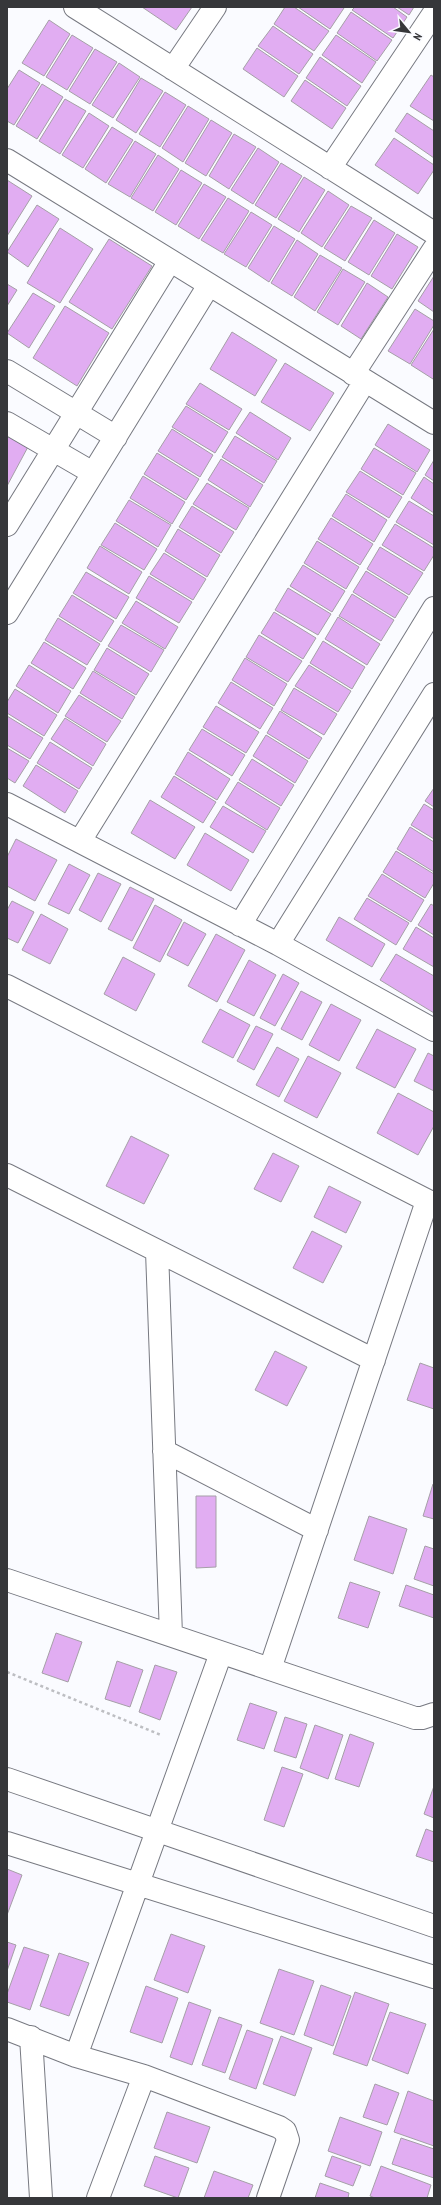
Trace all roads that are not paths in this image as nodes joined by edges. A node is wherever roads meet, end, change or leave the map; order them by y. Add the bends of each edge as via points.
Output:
1 (75, 7) edge
2 (215, 7) edge
3 (434, 13) edge
4 (173, 69) junction
5 (7, 160) edge
6 (330, 168) junction
7 (434, 233) edge
8 (434, 249) edge
9 (170, 261) junction
10 (209, 285) junction
11 (7, 371) edge
12 (359, 377) junction
13 (76, 413) junction
14 (7, 423) edge
15 (434, 424) edge
16 (116, 437) junction
17 (53, 450) junction
18 (93, 473) junction
19 (7, 525) edge
20 (434, 608) edge
21 (7, 613) edge
22 (434, 694) edge
23 (7, 804) edge
24 (80, 841) junction
25 (240, 925) junction
26 (278, 944) junction
27 (7, 986) edge
28 (434, 1030) edge
29 (7, 1175) edge
30 (431, 1203) edge
31 (157, 1251) junction
32 (374, 1360) junction
33 (164, 1451) junction
34 (317, 1530) junction
35 (7, 1580) edge
36 (171, 1636) junction
37 (221, 1653) junction
38 (270, 1669) junction
39 (434, 1714) edge
40 (7, 1779) edge
41 (157, 1832) junction
42 (7, 1843) edge
43 (138, 1886) junction
44 (434, 1926) edge
45 (434, 1977) edge
46 (7, 2029) edge
47 (31, 2037) junction
48 (76, 2056) junction
49 (144, 2076) junction
50 (41, 2198) edge
51 (98, 2198) edge
52 (268, 2198) edge

1 - 4 street
2 - 4 street
3 - 6 street
4 - 6 street
5 - 9 street
6 - 7 street
8 - 12 street
9 - 10 street
9 - 13 street
10 - 12 street
10 - 16 street
11 - 13 street
12 - 15 street
12 - 24 street
13 - 16 street
13 - 17 street
14 - 17 street
16 - 18 street
17 - 18 street
17 - 19 street
18 - 21 street
20 - 25 street
22 - 26 street
23 - 24 street
24 - 25 street
25 - 26 street
26 - 28 street
27 - 30 street
29 - 31 street
30 - 32 street
31 - 32 street
31 - 33 street
32 - 34 street
33 - 34 street
33 - 36 street
34 - 38 street
35 - 36 street
36 - 37 street
37 - 38 street
37 - 41 street
38 - 39 street via 415,1718
40 - 41 street
41 - 43 street
41 - 44 street
42 - 43 street
43 - 45 street
43 - 48 street
46 - 47 street
47 - 48 street
47 - 50 street
48 - 49 street
49 - 51 street
49 - 52 street via 285,2131 288,2140

